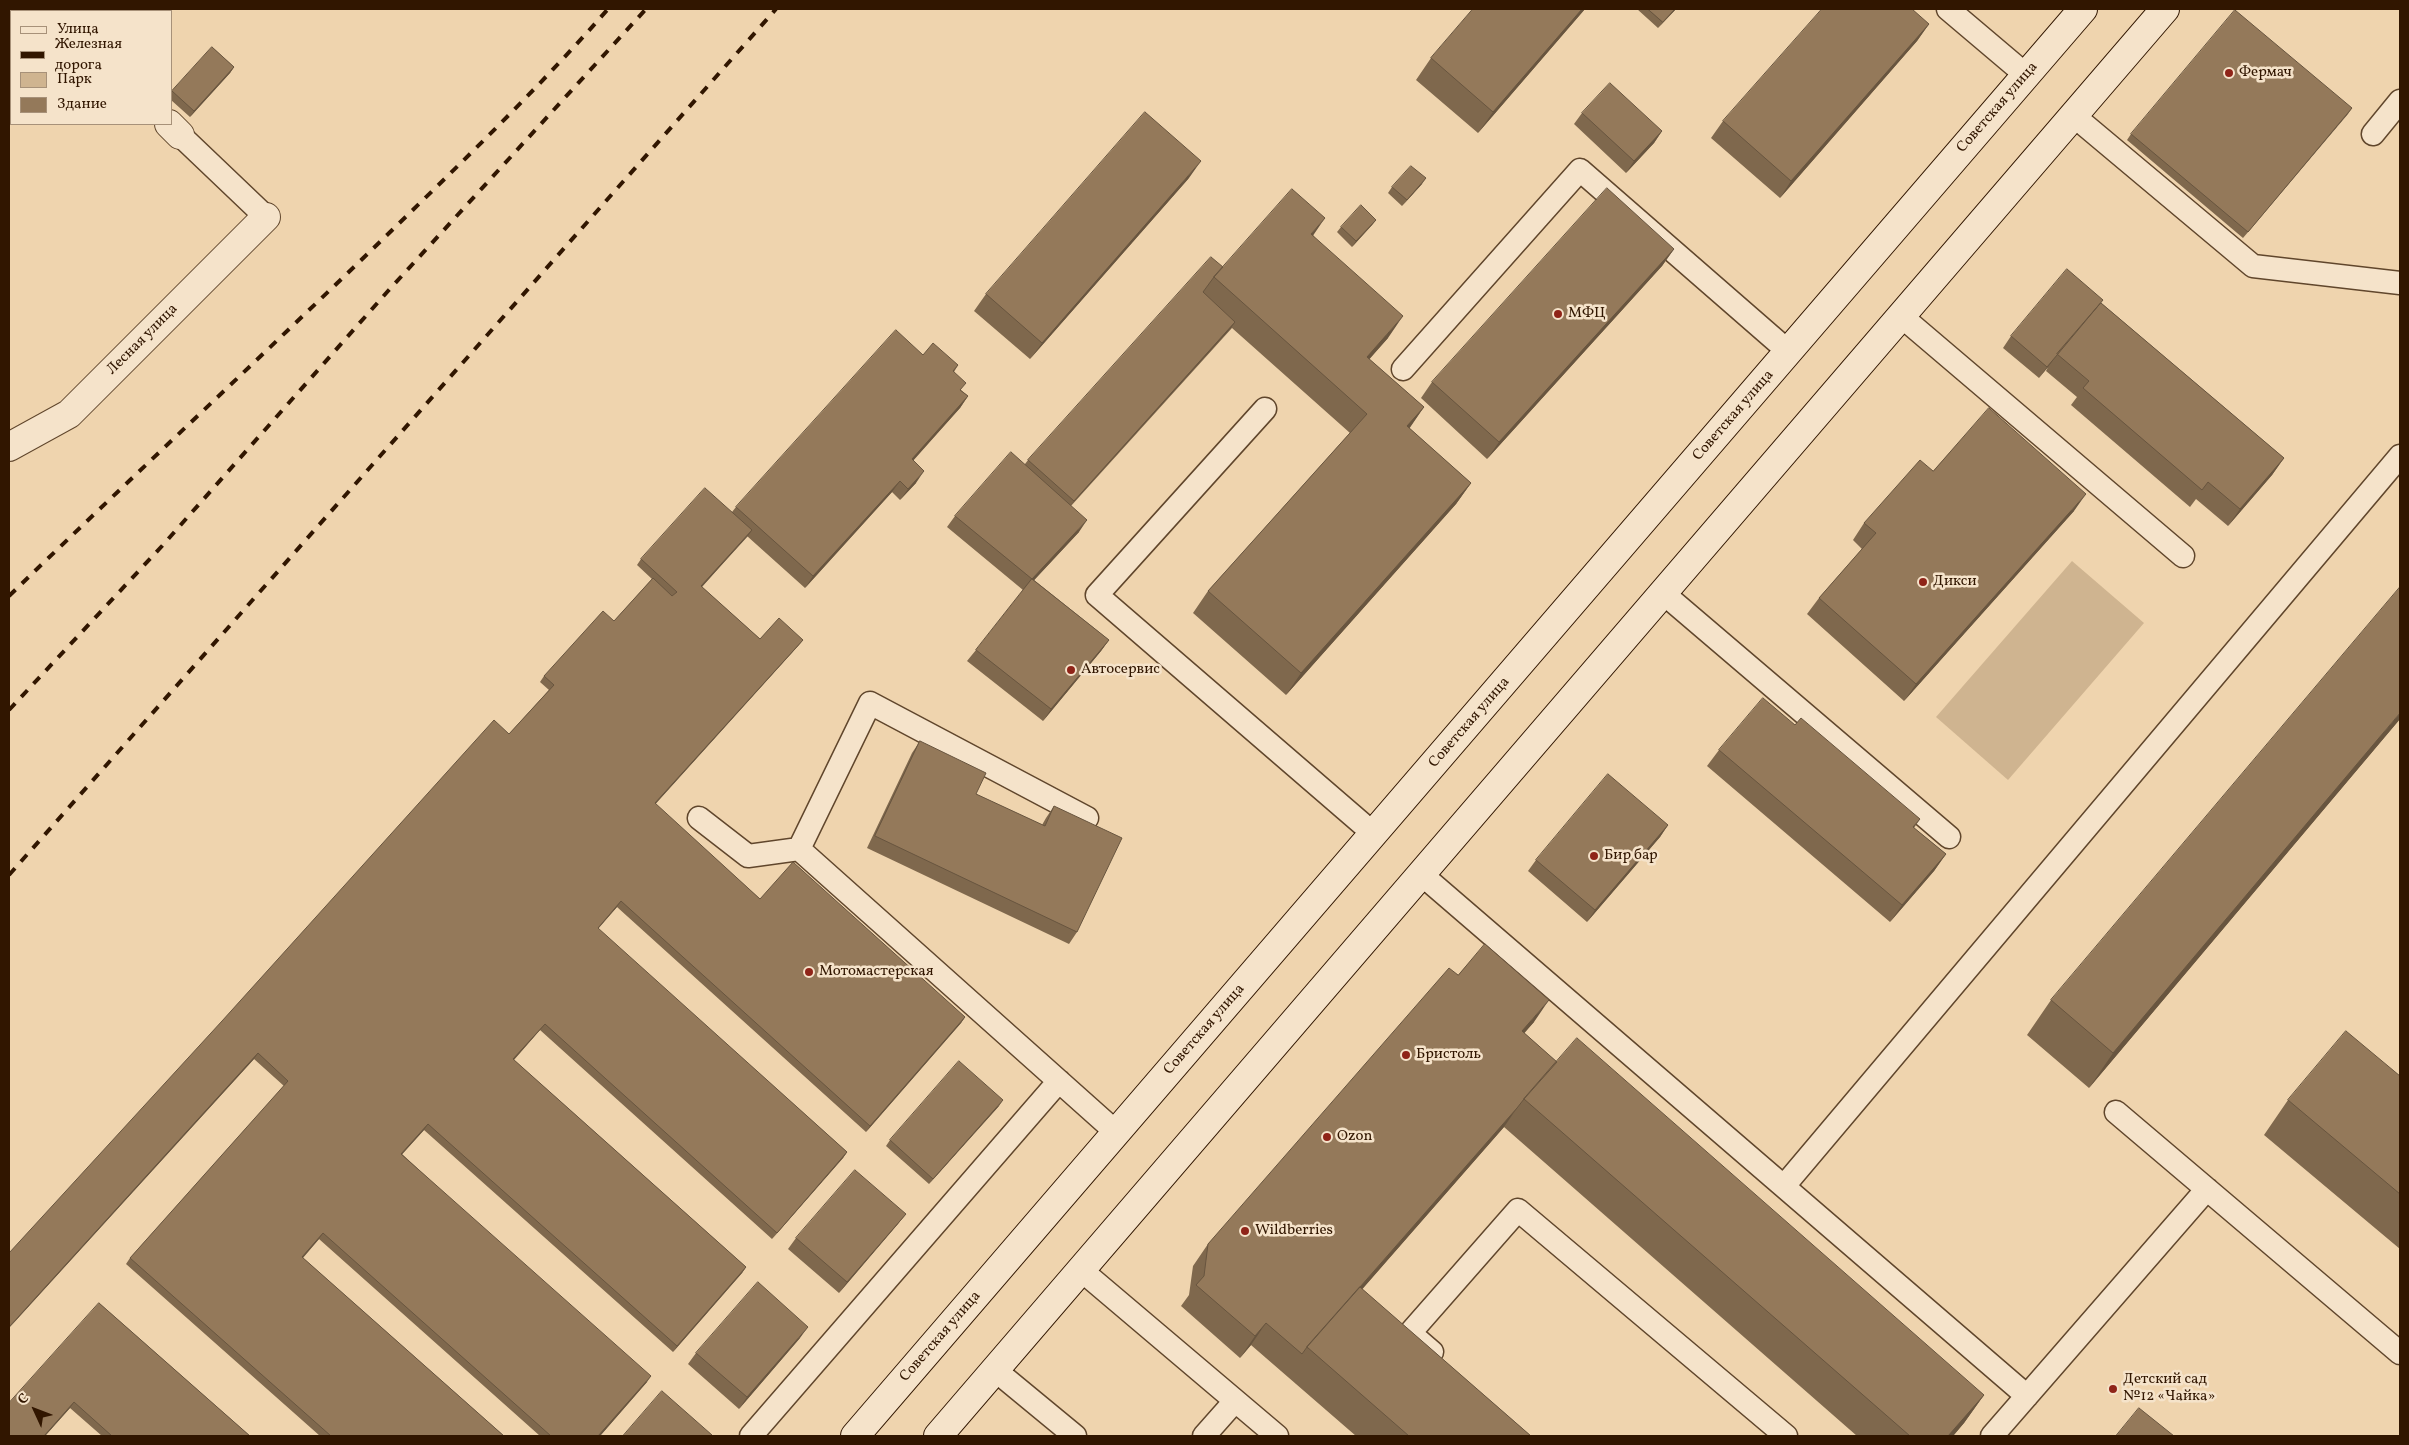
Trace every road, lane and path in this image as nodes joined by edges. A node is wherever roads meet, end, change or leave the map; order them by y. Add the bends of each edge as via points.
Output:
1 (1948, 9) edge
2 (2083, 9) edge
3 (2165, 9) edge
4 (2026, 75) junction
5 (2400, 101) edge
6 (2074, 116) junction
7 (175, 129) edge
8 (2373, 134) dead end
9 (266, 217) joint
10 (2400, 283) edge
11 (1901, 316) junction
12 (1789, 352) junction
13 (1403, 369) dead end
14 (1265, 409) dead end
15 (9, 447) edge
16 (2400, 456) edge
17 (2183, 556) dead end
18 (1664, 593) junction
19 (699, 818) dead end
20 (1087, 818) dead end
21 (1374, 834) junction
22 (1949, 837) dead end
23 (799, 849) junction
24 (1421, 874) junction
25 (1059, 1081) junction
26 (2116, 1112) edge
27 (1117, 1132) junction
28 (1784, 1186) junction
29 (2207, 1189) junction
30 (1081, 1270) junction
31 (2400, 1353) edge
32 (1447, 1365) edge
33 (995, 1370) junction
34 (2027, 1396) junction
35 (1235, 1401) junction
36 (750, 1436) edge
37 (855, 1436) edge
38 (938, 1436) edge
39 (1075, 1436) edge
40 (1204, 1436) edge
41 (1276, 1436) edge
42 (1786, 1436) edge
43 (1992, 1436) edge

1 - 4 lane
2 - 4 main road, Советская улица
3 - 6 main road
4 - 12 main road, Советская улица
5 - 8 lane
6 - 10 lane via 2252,266
6 - 11 main road
7 - 9 lane
9 - 15 main road, Лесная улица via 68,414
11 - 17 lane
11 - 18 main road
12 - 13 lane via 1580,170
12 - 21 main road, Советская улица
14 - 21 lane via 1097,595
16 - 28 lane
18 - 22 lane
18 - 24 main road
19 - 23 lane via 748,856
20 - 23 lane via 870,703
21 - 27 main road, Советская улица
23 - 25 lane
24 - 28 lane
24 - 30 main road
25 - 27 lane
25 - 36 lane
26 - 29 lane
27 - 37 main road, Советская улица
28 - 34 lane
29 - 31 lane
29 - 34 lane
30 - 33 main road
30 - 35 lane
32 - 42 lane via 1410,1333 1518,1210
33 - 38 main road
33 - 39 lane
34 - 43 lane
35 - 40 lane
35 - 41 lane

